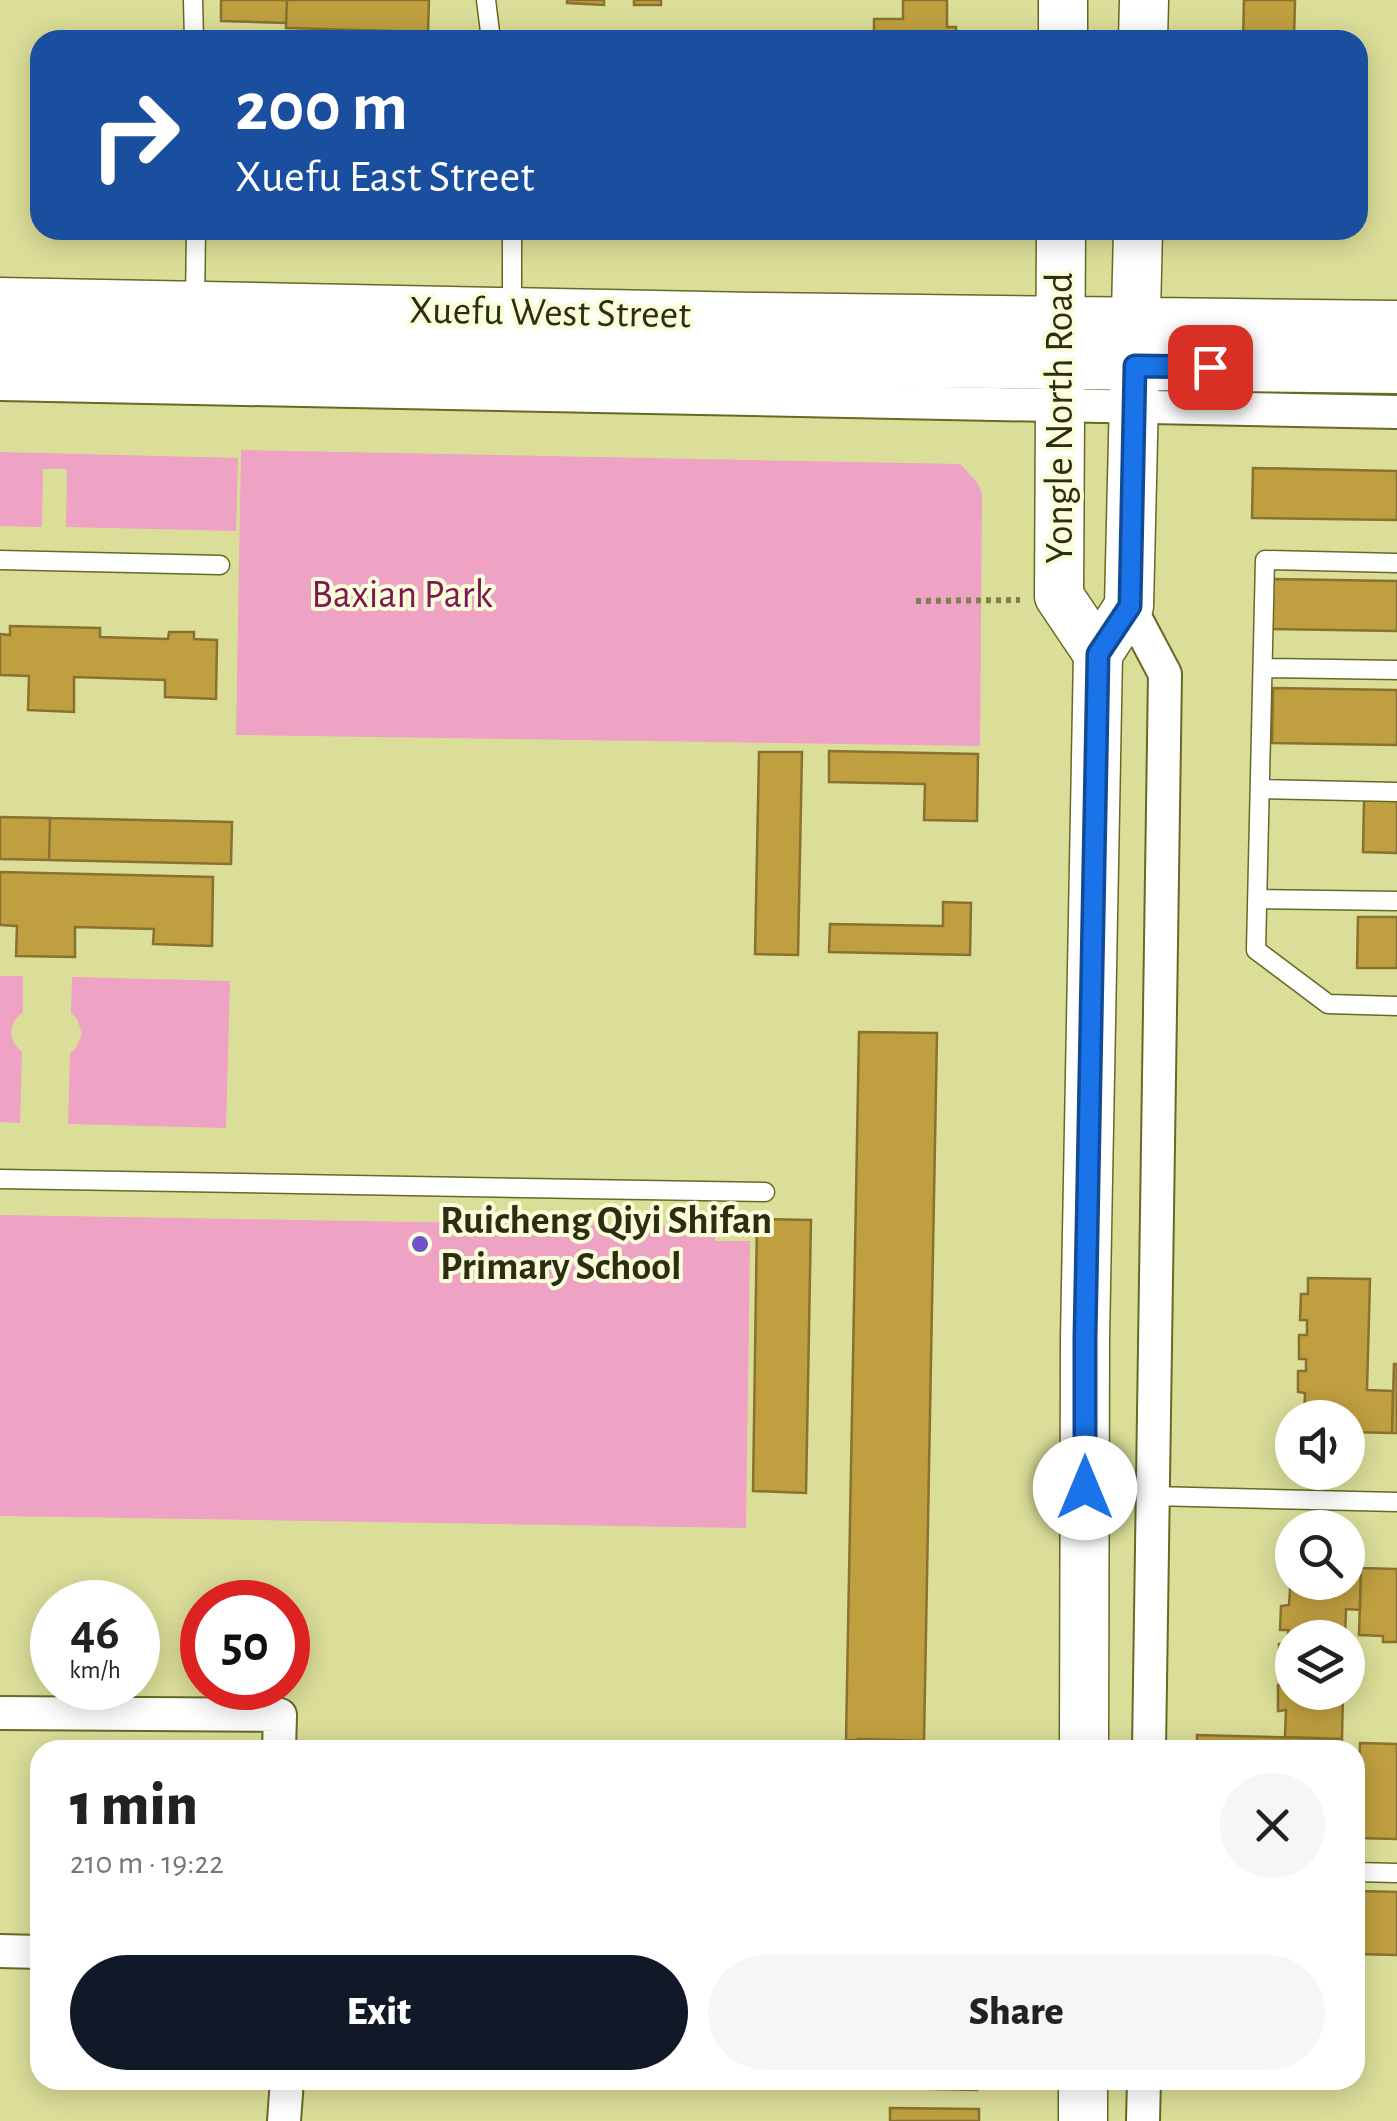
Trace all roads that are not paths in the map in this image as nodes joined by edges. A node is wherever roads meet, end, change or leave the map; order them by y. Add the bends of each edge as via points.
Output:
1 (193, 0) edge
2 (486, 0) edge
3 (1063, 0) edge
4 (1144, 0) edge
5 (194, 30) edge
6 (490, 30) edge
7 (1062, 30) edge
8 (1143, 30) edge
9 (196, 240) edge
10 (512, 240) edge
11 (1064, 240) edge
12 (1135, 240) edge
13 (0, 302) edge
14 (195, 306) junction
15 (512, 312) junction
16 (1397, 325) edge
17 (0, 346) edge
18 (1098, 359) junction
19 (1397, 369) edge
20 (0, 384) edge
21 (1397, 412) edge
22 (0, 560) edge
23 (1397, 563) edge
24 (220, 565) dead end
25 (1130, 606) junction
26 (1098, 654) junction
27 (1262, 668) junction
28 (1397, 670) edge
29 (1260, 789) junction
30 (1397, 792) edge
31 (1258, 899) junction
32 (1397, 901) edge
33 (1397, 1006) edge
34 (0, 1179) edge
35 (765, 1192) dead end
36 (1152, 1496) junction
37 (1397, 1502) edge
38 (0, 1713) edge
39 (279, 1740) edge
40 (1084, 1740) edge
41 (1149, 1740) edge
42 (1365, 1872) edge
43 (1397, 1873) edge
44 (0, 1951) edge
45 (30, 1952) edge
46 (286, 2090) edge
47 (1083, 2090) edge
48 (1144, 2090) edge
49 (284, 2121) edge
50 (1083, 2121) edge
51 (1143, 2121) edge

1 - 5 lane
2 - 6 lane
3 - 7 street
4 - 8 street
9 - 14 lane
10 - 15 lane
11 - 18 street, Yongle North Road
12 - 18 street, Yongle North Road
13 - 14 street, Xuefu West Street
14 - 15 street, Xuefu West Street
15 - 18 street, Xuefu West Street
16 - 18 street
17 - 18 street, Xuefu West Street
18 - 19 street
18 - 20 street
18 - 21 street
18 - 25 street, Yongle North Road
18 - 26 street, Yongle North Road via 1059,596
22 - 24 lane
23 - 27 lane via 1265,560
25 - 26 street
25 - 36 street via 1165,674
26 - 40 street
27 - 28 lane
27 - 29 lane
29 - 30 lane
29 - 31 lane
31 - 32 lane
31 - 33 lane via 1256,950 1328,1004
34 - 35 lane
36 - 37 lane
36 - 41 street
38 - 39 street via 280,1715
42 - 43 lane
44 - 45 street
46 - 49 street
47 - 50 street
48 - 51 street

